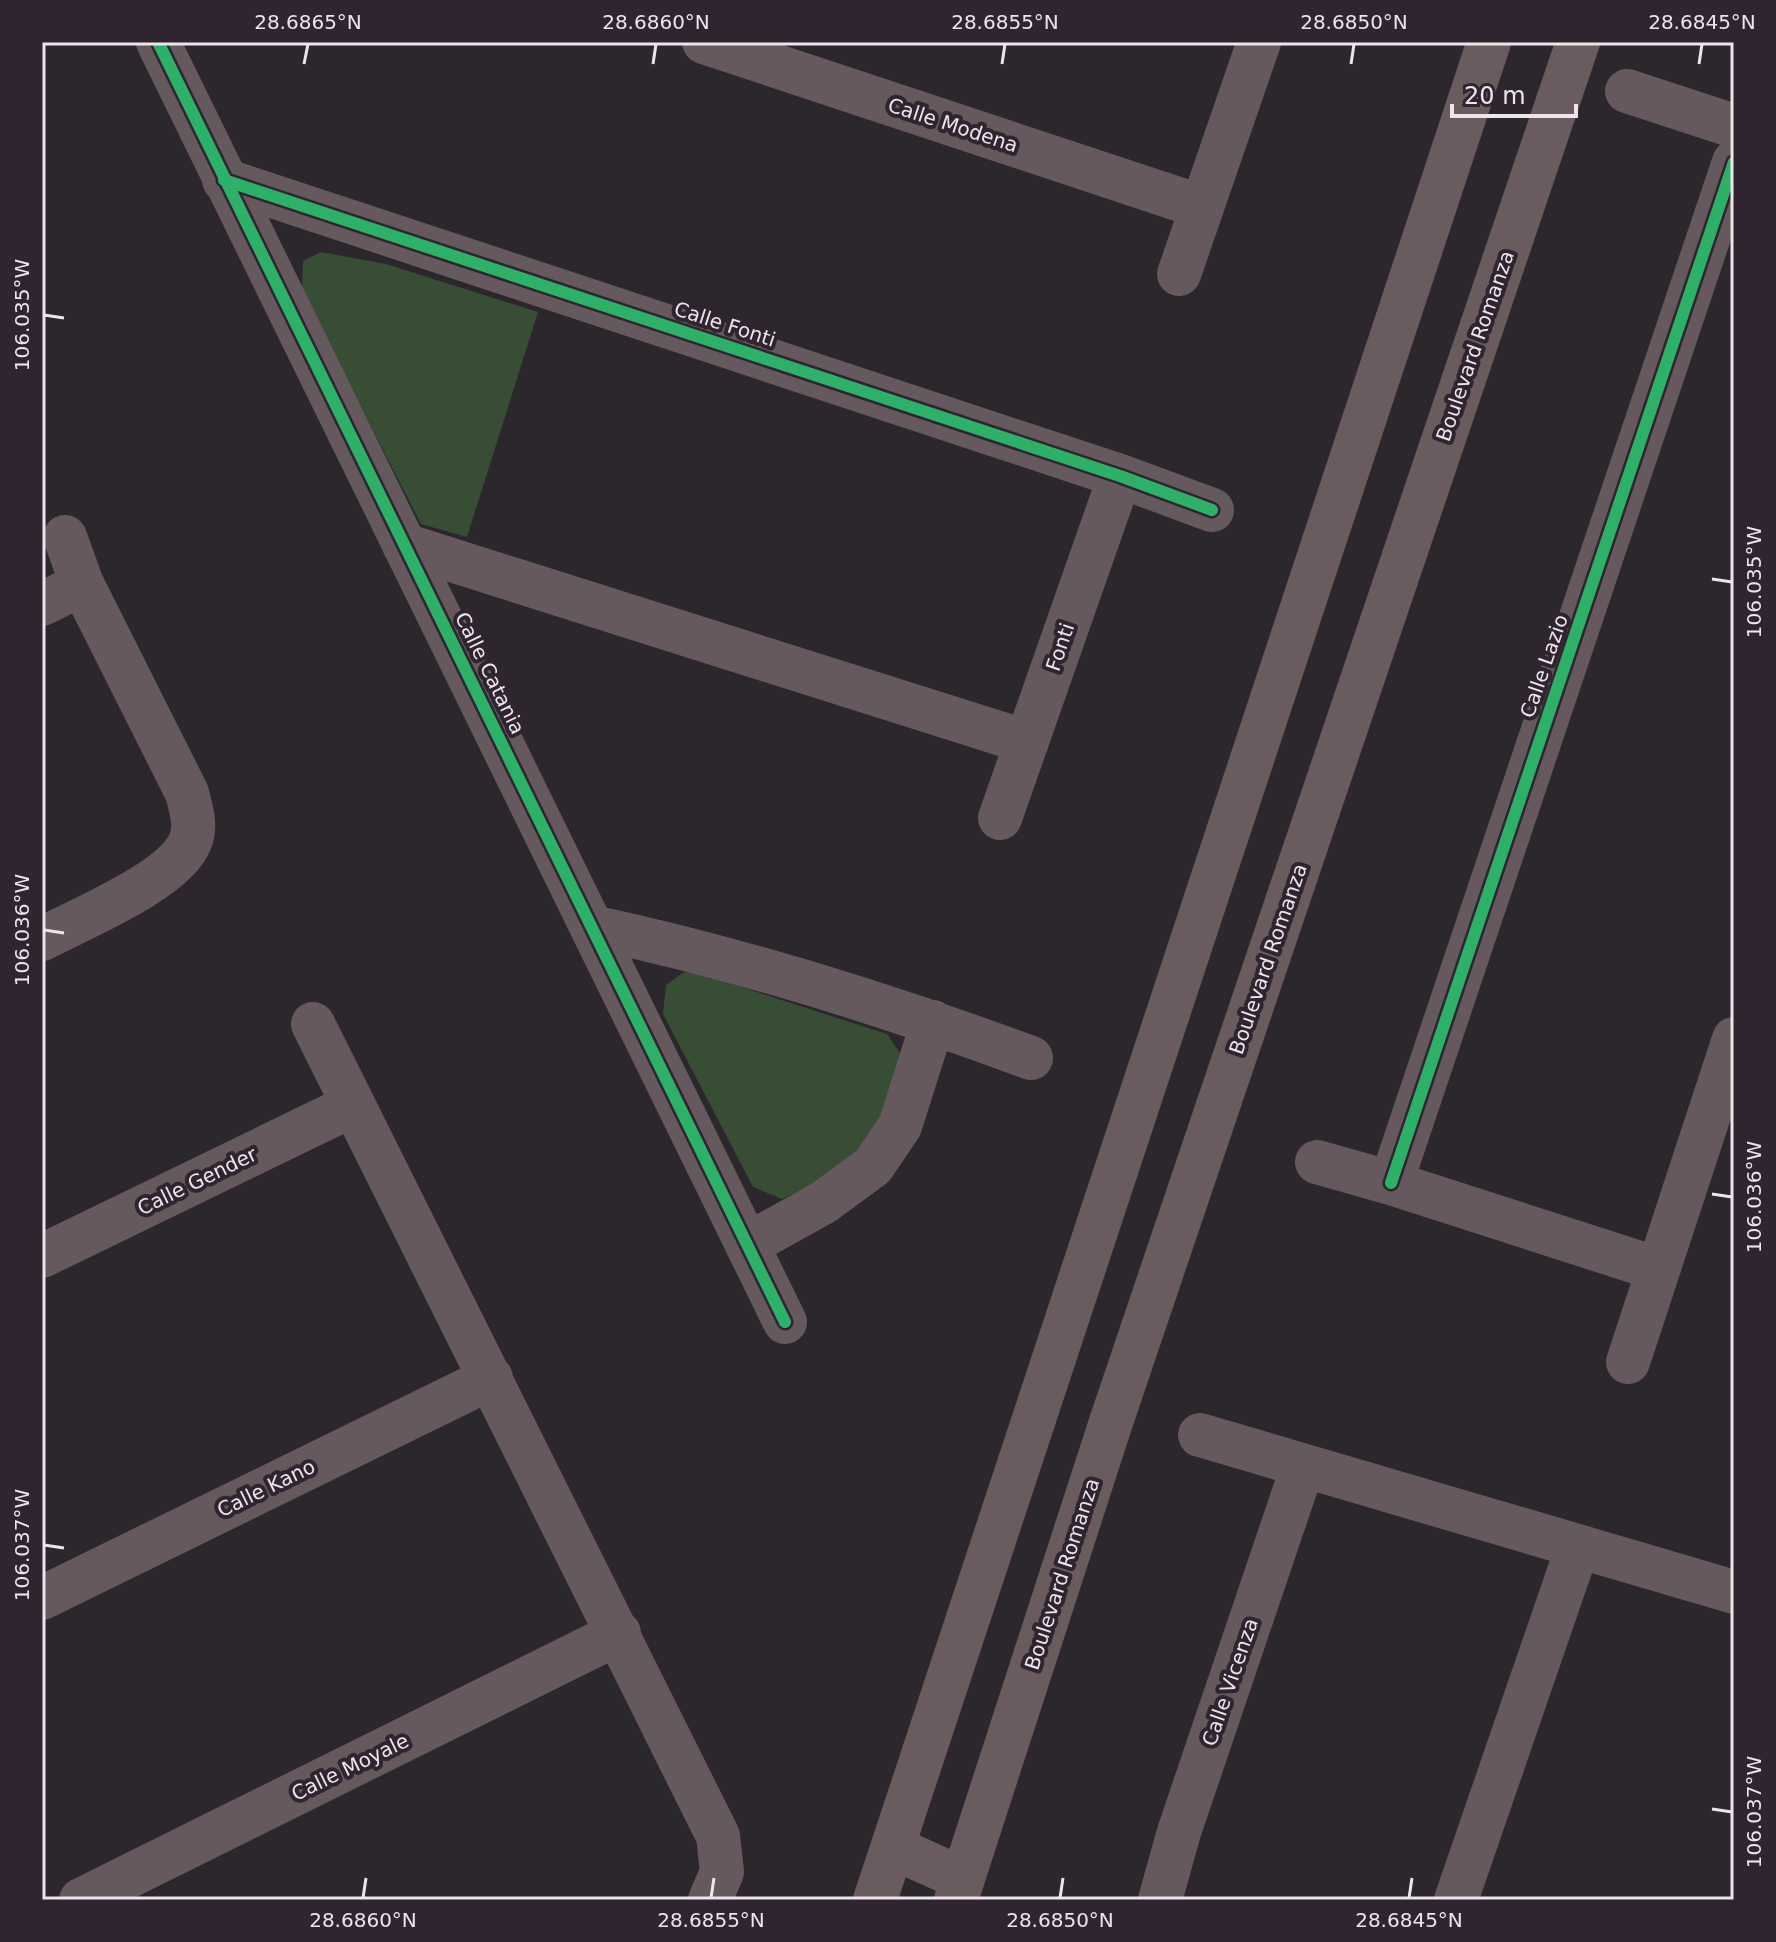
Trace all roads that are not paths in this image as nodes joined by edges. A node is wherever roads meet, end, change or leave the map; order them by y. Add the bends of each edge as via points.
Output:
1 (158, 42) edge
2 (704, 42) edge
3 (1259, 42) edge
4 (1489, 42) edge
5 (1578, 42) edge
6 (1627, 91) dead end
7 (1734, 126) edge
8 (1734, 162) edge
9 (224, 180) junction
10 (1202, 207) junction
11 (1179, 274) dead end
12 (1120, 476) junction
13 (1212, 510) dead end
14 (65, 537) dead end
15 (404, 545) junction
16 (82, 584) junction
17 (42, 604) edge
18 (1027, 742) junction
19 (1000, 818) dead end
20 (592, 927) junction
21 (42, 939) edge
22 (933, 1022) junction
23 (313, 1024) dead end
24 (1734, 1039) edge
25 (1031, 1058) dead end
26 (353, 1105) junction
27 (1317, 1162) dead end
28 (1391, 1183) junction
29 (747, 1245) junction
30 (42, 1256) edge
31 (1658, 1269) junction
32 (785, 1322) dead end
33 (1628, 1362) dead end
34 (491, 1378) junction
35 (1200, 1435) dead end
36 (1303, 1466) junction
37 (1578, 1546) junction
38 (1734, 1592) edge
39 (42, 1598) edge
40 (619, 1633) junction
41 (894, 1848) junction
42 (960, 1889) edge
43 (81, 1900) edge
44 (710, 1900) edge
45 (875, 1900) edge
46 (1160, 1900) edge
47 (1456, 1900) edge

1 - 9 street, Calle Catania
2 - 10 street, Calle Modena
3 - 10 street
4 - 41 main road
5 - 42 main road, Boulevard Romanza via 1121,1392
6 - 7 street
8 - 28 street, Calle Lazio
9 - 12 street, Calle Fonti
9 - 15 street, Calle Catania
10 - 11 street
12 - 13 street, Calle Fonti
12 - 18 street, Fonti
14 - 16 street
15 - 18 street
15 - 20 street, Calle Catania
16 - 17 street
16 - 21 street via 187,793 193,817 190,842 155,880
18 - 19 street, Fonti
20 - 22 street via 708,954
20 - 29 street, Calle Catania
22 - 25 street
22 - 29 street via 900,1126 873,1166 824,1202
23 - 26 street
24 - 31 street
26 - 30 street, Calle Gender
26 - 34 street
27 - 28 street
28 - 31 street
29 - 32 street, Calle Catania
31 - 33 street
34 - 39 street, Calle Kano
34 - 40 street
35 - 36 street
36 - 37 street
36 - 46 street, Calle Vicenza
37 - 38 street
37 - 47 street
40 - 43 street, Calle Moyale
40 - 44 street via 718,1836 722,1872
41 - 42 main road
41 - 45 main road

